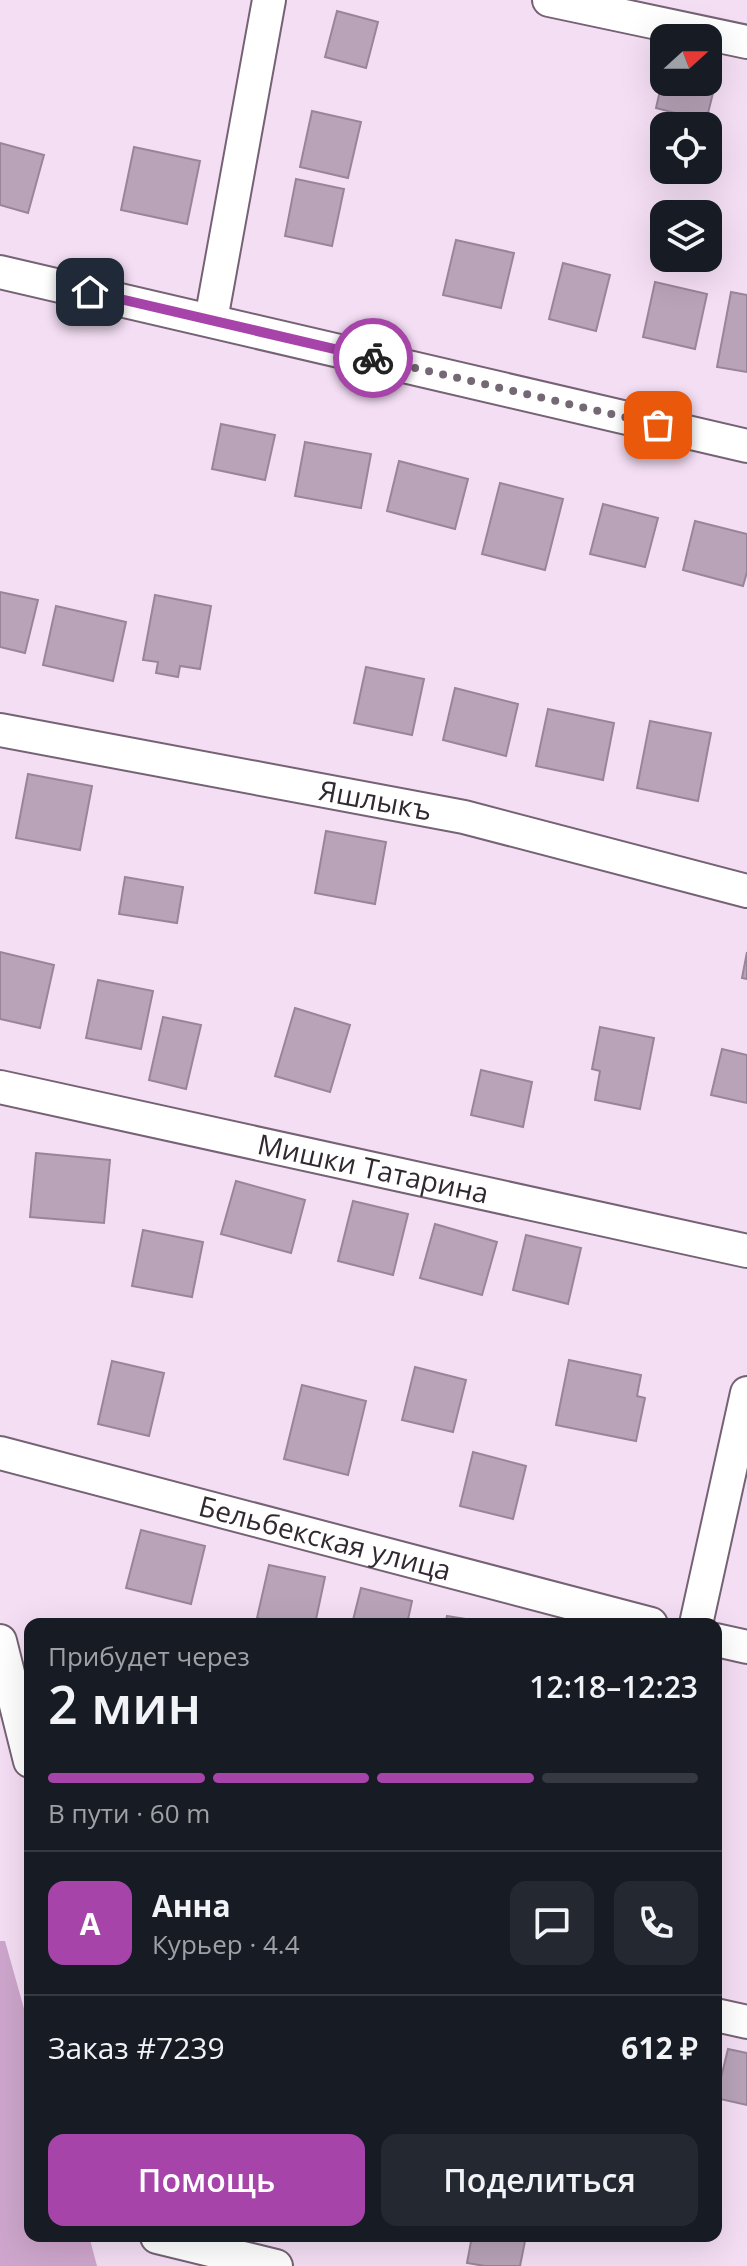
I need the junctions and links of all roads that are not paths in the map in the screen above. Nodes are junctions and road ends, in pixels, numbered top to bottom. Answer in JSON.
{"nodes":[{"id":1,"x":269,"y":0,"type":"edge"},
{"id":2,"x":549,"y":0,"type":"edge"},
{"id":3,"x":747,"y":42,"type":"edge"},
{"id":4,"x":0,"y":272,"type":"edge"},
{"id":5,"x":211,"y":320,"type":"junction"},
{"id":6,"x":747,"y":446,"type":"edge"},
{"id":7,"x":0,"y":730,"type":"edge"},
{"id":8,"x":747,"y":891,"type":"edge"},
{"id":9,"x":0,"y":1087,"type":"edge"},
{"id":10,"x":747,"y":1251,"type":"edge"},
{"id":11,"x":747,"y":1393,"type":"edge"},
{"id":12,"x":0,"y":1453,"type":"edge"},
{"id":13,"x":628,"y":1618,"type":"edge"},
{"id":14,"x":697,"y":1618,"type":"edge"},
{"id":15,"x":0,"y":1641,"type":"edge"},
{"id":16,"x":722,"y":1641,"type":"edge"},
{"id":17,"x":747,"y":1647,"type":"edge"},
{"id":18,"x":24,"y":1737,"type":"edge"},
{"id":19,"x":722,"y":2016,"type":"edge"},
{"id":20,"x":747,"y":2022,"type":"edge"},
{"id":21,"x":159,"y":2242,"type":"edge"},
{"id":22,"x":181,"y":2242,"type":"edge"},
{"id":23,"x":165,"y":2266,"type":"edge"},
{"id":24,"x":276,"y":2266,"type":"edge"}],
"edges":[{"from":1,"to":5,"type":"street"},
{"from":2,"to":3,"type":"street"},
{"from":4,"to":5,"type":"street"},
{"from":5,"to":6,"type":"street"},
{"from":7,"to":8,"type":"street","name":"Яшлыкъ"},
{"from":9,"to":10,"type":"street","name":"Мишки Татарина"},
{"from":11,"to":14,"type":"street"},
{"from":12,"to":13,"type":"street","name":"Бельбекская улица"},
{"from":15,"to":18,"type":"street"},
{"from":16,"to":17,"type":"street"},
{"from":19,"to":20,"type":"street"},
{"from":21,"to":23,"type":"street"},
{"from":22,"to":24,"type":"street"}]}
